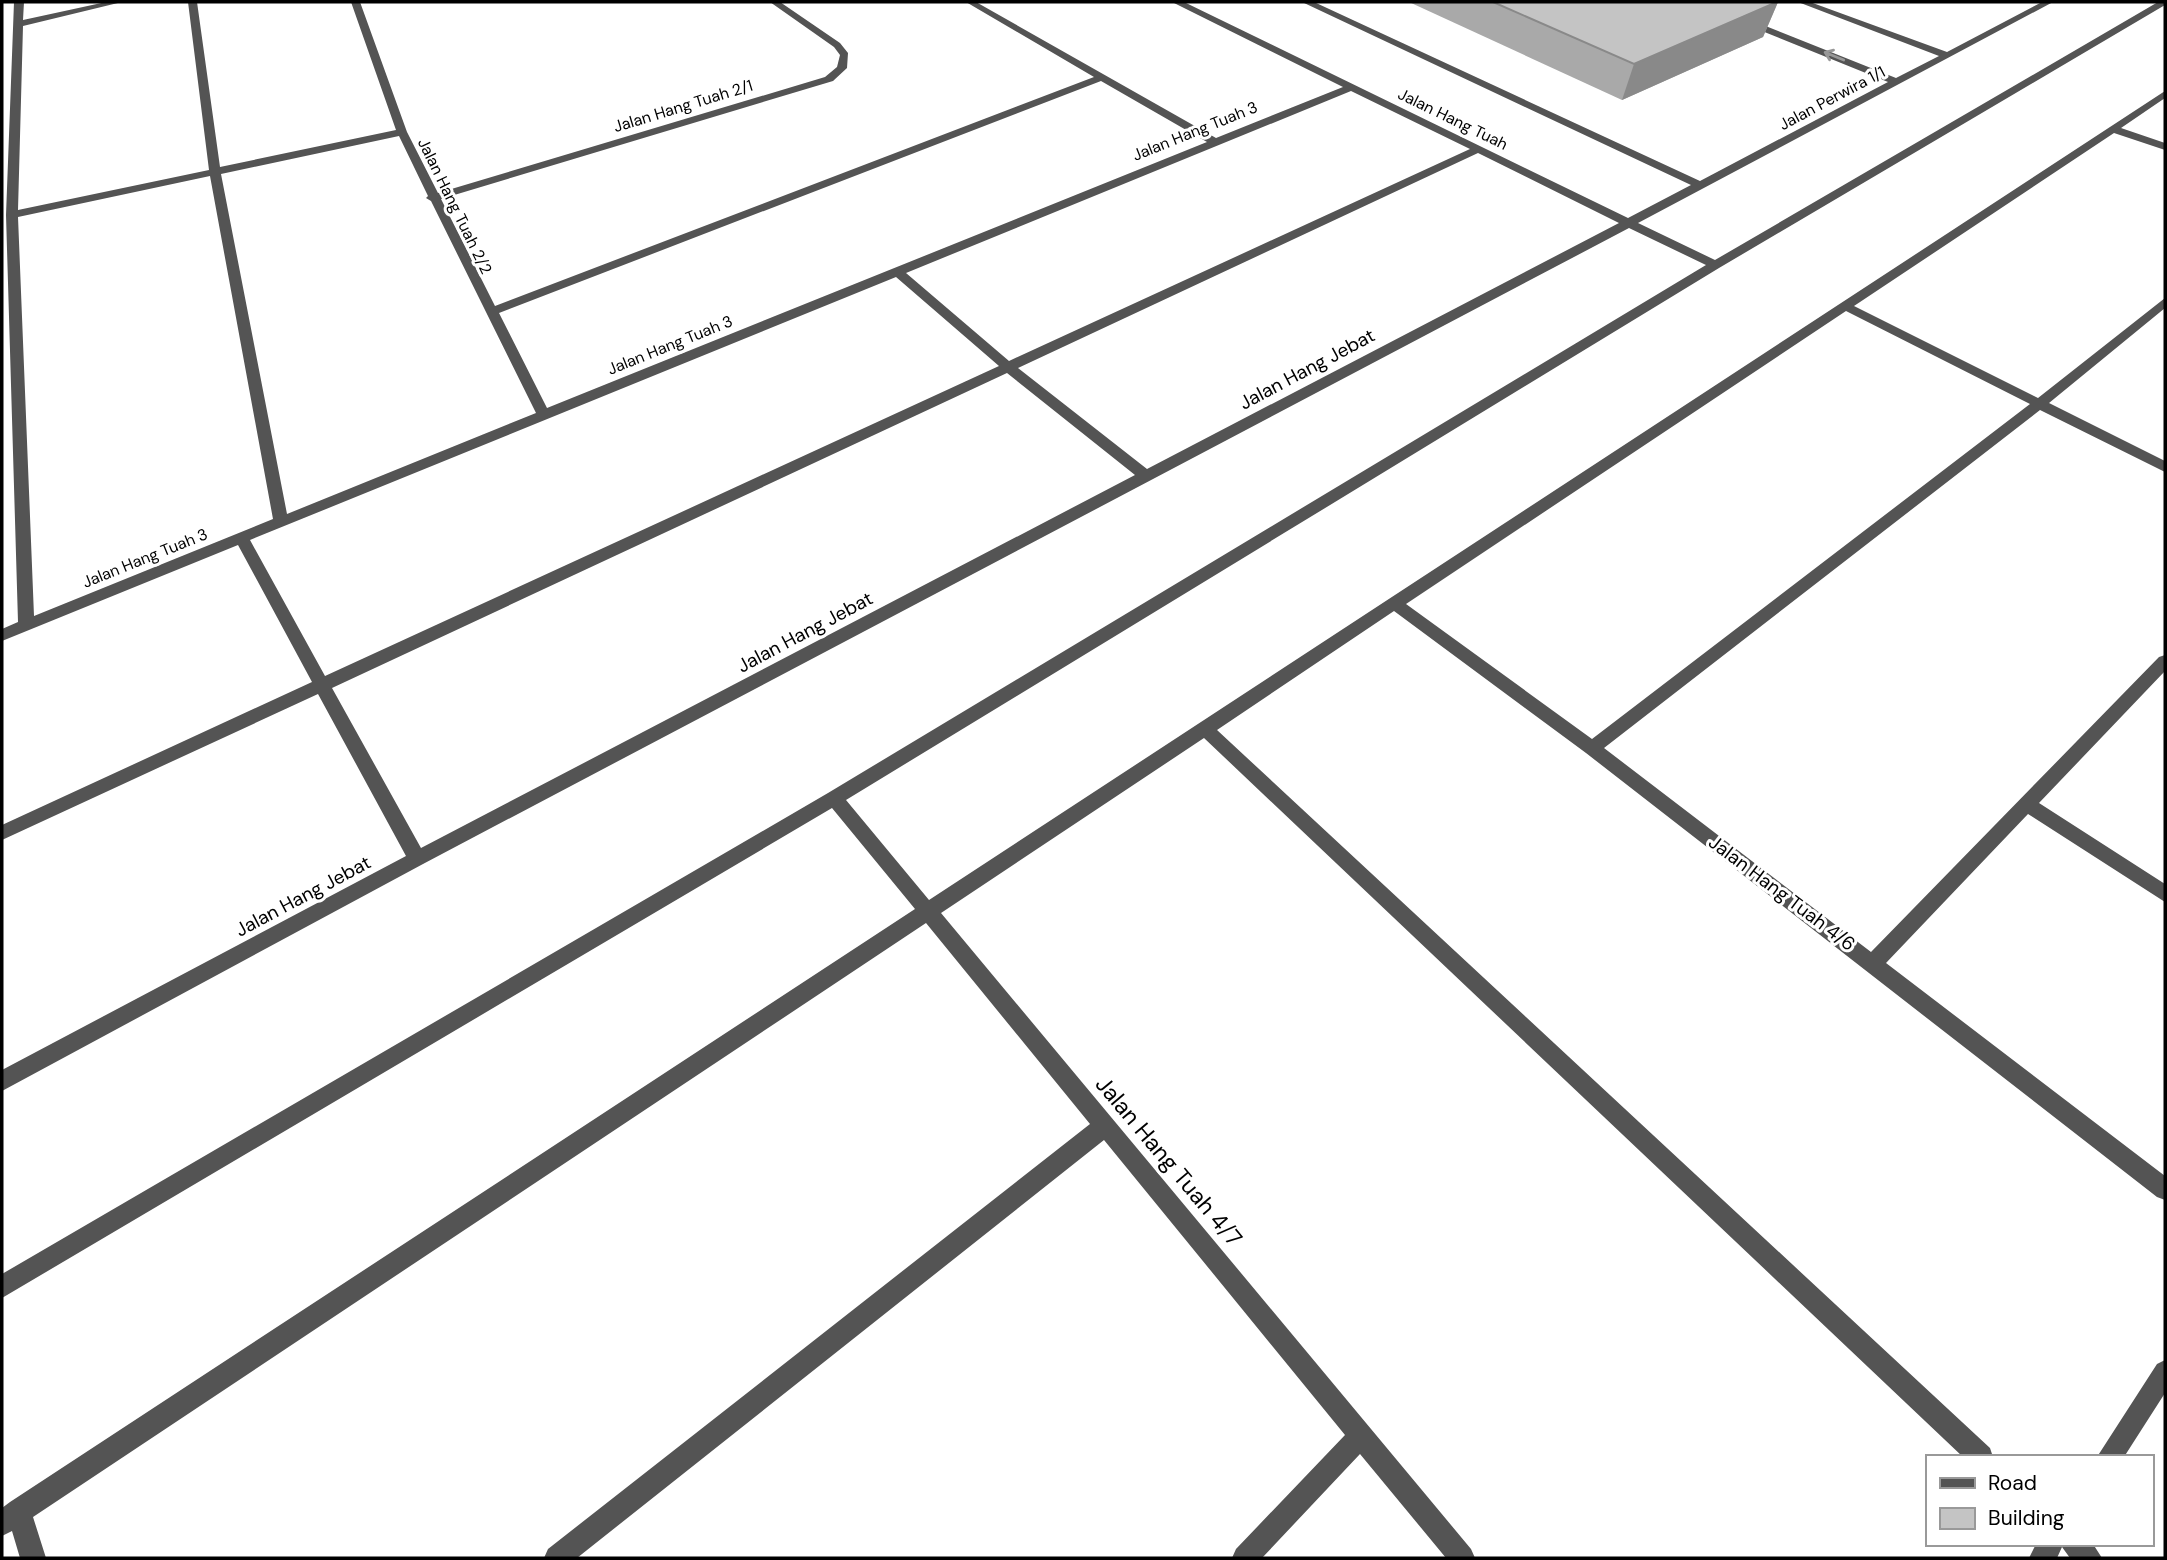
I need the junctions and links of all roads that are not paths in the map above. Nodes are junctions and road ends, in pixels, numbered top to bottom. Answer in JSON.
{"nodes":[{"id":1,"x":19,"y":2,"type":"edge"},
{"id":2,"x":117,"y":2,"type":"edge"},
{"id":3,"x":192,"y":2,"type":"edge"},
{"id":4,"x":356,"y":2,"type":"edge"},
{"id":5,"x":971,"y":2,"type":"edge"},
{"id":6,"x":1177,"y":2,"type":"edge"},
{"id":7,"x":1307,"y":2,"type":"edge"},
{"id":8,"x":1802,"y":2,"type":"edge"},
{"id":9,"x":2045,"y":2,"type":"edge"},
{"id":10,"x":2164,"y":2,"type":"edge"},
{"id":11,"x":780,"y":3,"type":"edge"},
{"id":12,"x":1734,"y":17,"type":"edge"},
{"id":13,"x":19,"y":24,"type":"junction"},
{"id":14,"x":1947,"y":55,"type":"junction"},
{"id":15,"x":1102,"y":77,"type":"junction"},
{"id":16,"x":1897,"y":82,"type":"junction"},
{"id":17,"x":1352,"y":87,"type":"junction"},
{"id":18,"x":2165,"y":94,"type":"edge"},
{"id":19,"x":2114,"y":129,"type":"junction"},
{"id":20,"x":402,"y":132,"type":"junction"},
{"id":21,"x":1215,"y":142,"type":"junction"},
{"id":22,"x":2165,"y":147,"type":"edge"},
{"id":23,"x":1479,"y":149,"type":"junction"},
{"id":24,"x":215,"y":171,"type":"junction"},
{"id":25,"x":7,"y":174,"type":"edge"},
{"id":26,"x":1700,"y":186,"type":"junction"},
{"id":27,"x":432,"y":198,"type":"junction"},
{"id":28,"x":12,"y":215,"type":"junction"},
{"id":29,"x":1629,"y":223,"type":"junction"},
{"id":30,"x":1715,"y":265,"type":"junction"},
{"id":31,"x":898,"y":272,"type":"junction"},
{"id":32,"x":2165,"y":302,"type":"edge"},
{"id":33,"x":1844,"y":306,"type":"junction"},
{"id":34,"x":491,"y":312,"type":"junction"},
{"id":35,"x":1009,"y":367,"type":"junction"},
{"id":36,"x":2038,"y":405,"type":"junction"},
{"id":37,"x":544,"y":416,"type":"junction"},
{"id":38,"x":2165,"y":467,"type":"edge"},
{"id":39,"x":1147,"y":477,"type":"junction"},
{"id":40,"x":281,"y":523,"type":"junction"},
{"id":41,"x":241,"y":537,"type":"junction"},
{"id":42,"x":1395,"y":604,"type":"junction"},
{"id":43,"x":26,"y":625,"type":"junction"},
{"id":44,"x":2,"y":635,"type":"edge"},
{"id":45,"x":2163,"y":666,"type":"edge"},
{"id":46,"x":322,"y":684,"type":"junction"},
{"id":47,"x":1205,"y":729,"type":"junction"},
{"id":48,"x":1592,"y":748,"type":"junction"},
{"id":49,"x":834,"y":798,"type":"junction"},
{"id":50,"x":2027,"y":804,"type":"junction"},
{"id":51,"x":2,"y":833,"type":"edge"},
{"id":52,"x":418,"y":859,"type":"junction"},
{"id":53,"x":2165,"y":894,"type":"edge"},
{"id":54,"x":929,"y":912,"type":"junction"},
{"id":55,"x":1873,"y":963,"type":"junction"},
{"id":56,"x":2,"y":1081,"type":"edge"},
{"id":57,"x":1105,"y":1126,"type":"junction"},
{"id":58,"x":2165,"y":1189,"type":"edge"},
{"id":59,"x":2,"y":1287,"type":"edge"},
{"id":60,"x":2165,"y":1372,"type":"edge"},
{"id":61,"x":1361,"y":1435,"type":"junction"},
{"id":62,"x":1979,"y":1455,"type":"edge"},
{"id":63,"x":2110,"y":1455,"type":"edge"},
{"id":64,"x":11,"y":1517,"type":"edge"},
{"id":65,"x":2076,"y":1546,"type":"edge"},
{"id":66,"x":33,"y":1558,"type":"edge"},
{"id":67,"x":556,"y":1558,"type":"edge"},
{"id":68,"x":1245,"y":1558,"type":"edge"},
{"id":69,"x":1462,"y":1558,"type":"edge"},
{"id":70,"x":2089,"y":1558,"type":"edge"}],
"edges":[{"from":1,"to":13,"type":"street"},
{"from":2,"to":13,"type":"street"},
{"from":3,"to":24,"type":"street"},
{"from":4,"to":20,"type":"street","name":"Jalan Hang Tuah 2/2"},
{"from":5,"to":15,"type":"street"},
{"from":6,"to":17,"type":"street","name":"Jalan Hang Tuah"},
{"from":7,"to":26,"type":"street"},
{"from":8,"to":14,"type":"street"},
{"from":9,"to":14,"type":"street","name":"Jalan Perwira 1/1"},
{"from":10,"to":30,"type":"street"},
{"from":11,"to":27,"type":"street","name":"Jalan Hang Tuah 2/1"},
{"from":16,"to":12,"type":"street","one_way":true},
{"from":13,"to":25,"type":"street"},
{"from":14,"to":16,"type":"street","name":"Jalan Perwira 1/1"},
{"from":15,"to":21,"type":"street"},
{"from":15,"to":34,"type":"street"},
{"from":16,"to":26,"type":"street","name":"Jalan Perwira 1/1"},
{"from":17,"to":21,"type":"street","name":"Jalan Hang Tuah 3"},
{"from":17,"to":23,"type":"street","name":"Jalan Hang Tuah"},
{"from":18,"to":19,"type":"street"},
{"from":19,"to":22,"type":"street"},
{"from":19,"to":33,"type":"street"},
{"from":20,"to":24,"type":"street"},
{"from":20,"to":27,"type":"street","name":"Jalan Hang Tuah 2/2"},
{"from":21,"to":31,"type":"street","name":"Jalan Hang Tuah 3"},
{"from":23,"to":29,"type":"street","name":"Jalan Hang Tuah"},
{"from":23,"to":35,"type":"street"},
{"from":24,"to":28,"type":"street"},
{"from":24,"to":40,"type":"street"},
{"from":25,"to":28,"type":"street"},
{"from":26,"to":29,"type":"street","name":"Jalan Perwira 1/1"},
{"from":27,"to":34,"type":"street","name":"Jalan Hang Tuah 2/2"},
{"from":28,"to":43,"type":"street"},
{"from":29,"to":30,"type":"street","name":"Jalan Hang Tuah"},
{"from":29,"to":39,"type":"street","name":"Jalan Hang Jebat"},
{"from":30,"to":49,"type":"street"},
{"from":31,"to":35,"type":"street"},
{"from":31,"to":37,"type":"street","name":"Jalan Hang Tuah 3"},
{"from":32,"to":36,"type":"street"},
{"from":33,"to":36,"type":"street"},
{"from":33,"to":42,"type":"street"},
{"from":34,"to":37,"type":"street","name":"Jalan Hang Tuah 2/2"},
{"from":35,"to":39,"type":"street"},
{"from":35,"to":46,"type":"street"},
{"from":36,"to":38,"type":"street"},
{"from":36,"to":48,"type":"street"},
{"from":37,"to":40,"type":"street","name":"Jalan Hang Tuah 3"},
{"from":39,"to":52,"type":"street","name":"Jalan Hang Jebat"},
{"from":40,"to":41,"type":"street","name":"Jalan Hang Tuah 3"},
{"from":41,"to":43,"type":"street","name":"Jalan Hang Tuah 3"},
{"from":41,"to":46,"type":"street"},
{"from":42,"to":47,"type":"street"},
{"from":42,"to":48,"type":"street","name":"Jalan Hang Tuah 4/6"},
{"from":43,"to":44,"type":"street","name":"Jalan Hang Tuah 3"},
{"from":45,"to":50,"type":"street"},
{"from":46,"to":51,"type":"street"},
{"from":46,"to":52,"type":"street"},
{"from":47,"to":54,"type":"street"},
{"from":47,"to":62,"type":"street"},
{"from":48,"to":55,"type":"street","name":"Jalan Hang Tuah 4/6"},
{"from":49,"to":54,"type":"street","name":"Jalan Hang Tuah 4/7"},
{"from":49,"to":59,"type":"street"},
{"from":50,"to":53,"type":"street"},
{"from":50,"to":55,"type":"street"},
{"from":52,"to":56,"type":"street","name":"Jalan Hang Jebat"},
{"from":54,"to":57,"type":"street","name":"Jalan Hang Tuah 4/7"},
{"from":54,"to":64,"type":"street"},
{"from":55,"to":58,"type":"street","name":"Jalan Hang Tuah 4/6"},
{"from":57,"to":61,"type":"street","name":"Jalan Hang Tuah 4/7"},
{"from":57,"to":67,"type":"street"},
{"from":60,"to":63,"type":"street"},
{"from":61,"to":68,"type":"street"},
{"from":61,"to":69,"type":"street","name":"Jalan Hang Tuah 4/7"},
{"from":64,"to":66,"type":"street"},
{"from":65,"to":70,"type":"street"}]}
